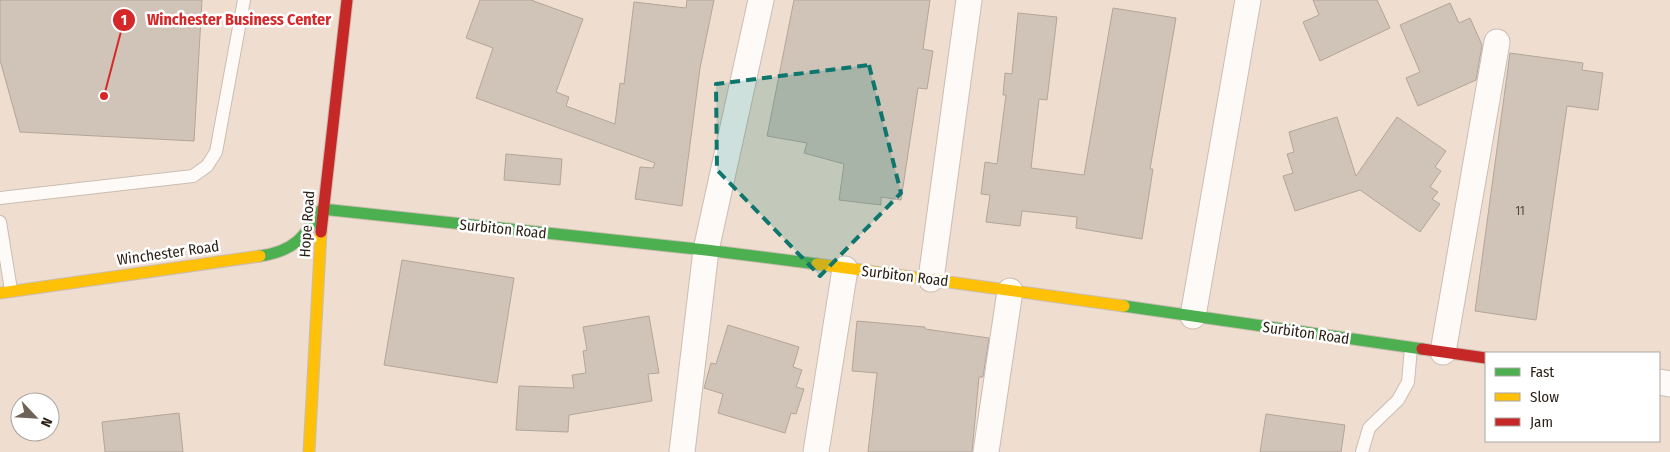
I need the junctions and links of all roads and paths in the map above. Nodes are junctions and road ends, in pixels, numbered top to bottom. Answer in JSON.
{"nodes":[{"id":1,"x":244,"y":0,"type":"edge"},
{"id":2,"x":347,"y":0,"type":"edge"},
{"id":3,"x":761,"y":0,"type":"edge"},
{"id":4,"x":969,"y":0,"type":"edge"},
{"id":5,"x":1248,"y":0,"type":"edge"},
{"id":6,"x":1497,"y":42,"type":"dead end"},
{"id":7,"x":0,"y":198,"type":"edge"},
{"id":8,"x":322,"y":210,"type":"junction"},
{"id":9,"x":0,"y":222,"type":"edge"},
{"id":10,"x":706,"y":250,"type":"junction"},
{"id":11,"x":845,"y":269,"type":"junction"},
{"id":12,"x":930,"y":279,"type":"junction"},
{"id":13,"x":6,"y":291,"type":"edge"},
{"id":14,"x":1010,"y":291,"type":"junction"},
{"id":15,"x":1192,"y":316,"type":"junction"},
{"id":16,"x":1411,"y":348,"type":"junction"},
{"id":17,"x":1443,"y":352,"type":"junction"},
{"id":18,"x":1485,"y":358,"type":"edge"},
{"id":19,"x":310,"y":452,"type":"edge"},
{"id":20,"x":682,"y":452,"type":"edge"},
{"id":21,"x":816,"y":452,"type":"edge"},
{"id":22,"x":986,"y":452,"type":"edge"},
{"id":23,"x":1362,"y":452,"type":"edge"}],
"edges":[{"from":1,"to":7,"type":"lane"},
{"from":2,"to":8,"type":"street","name":"Hope Road"},
{"from":3,"to":10,"type":"street"},
{"from":4,"to":12,"type":"street"},
{"from":5,"to":15,"type":"street"},
{"from":6,"to":17,"type":"street"},
{"from":8,"to":10,"type":"street","name":"Surbiton Road"},
{"from":8,"to":13,"type":"street","name":"Winchester Road"},
{"from":8,"to":19,"type":"street","name":"Hope Road"},
{"from":9,"to":13,"type":"lane"},
{"from":10,"to":11,"type":"street","name":"Surbiton Road"},
{"from":10,"to":20,"type":"street"},
{"from":11,"to":12,"type":"street","name":"Surbiton Road"},
{"from":11,"to":21,"type":"street"},
{"from":12,"to":14,"type":"street","name":"Surbiton Road"},
{"from":14,"to":15,"type":"street","name":"Surbiton Road"},
{"from":14,"to":22,"type":"street"},
{"from":15,"to":16,"type":"street","name":"Surbiton Road"},
{"from":16,"to":17,"type":"street","name":"Surbiton Road"},
{"from":16,"to":23,"type":"lane"},
{"from":17,"to":18,"type":"street","name":"Surbiton Road"}]}
